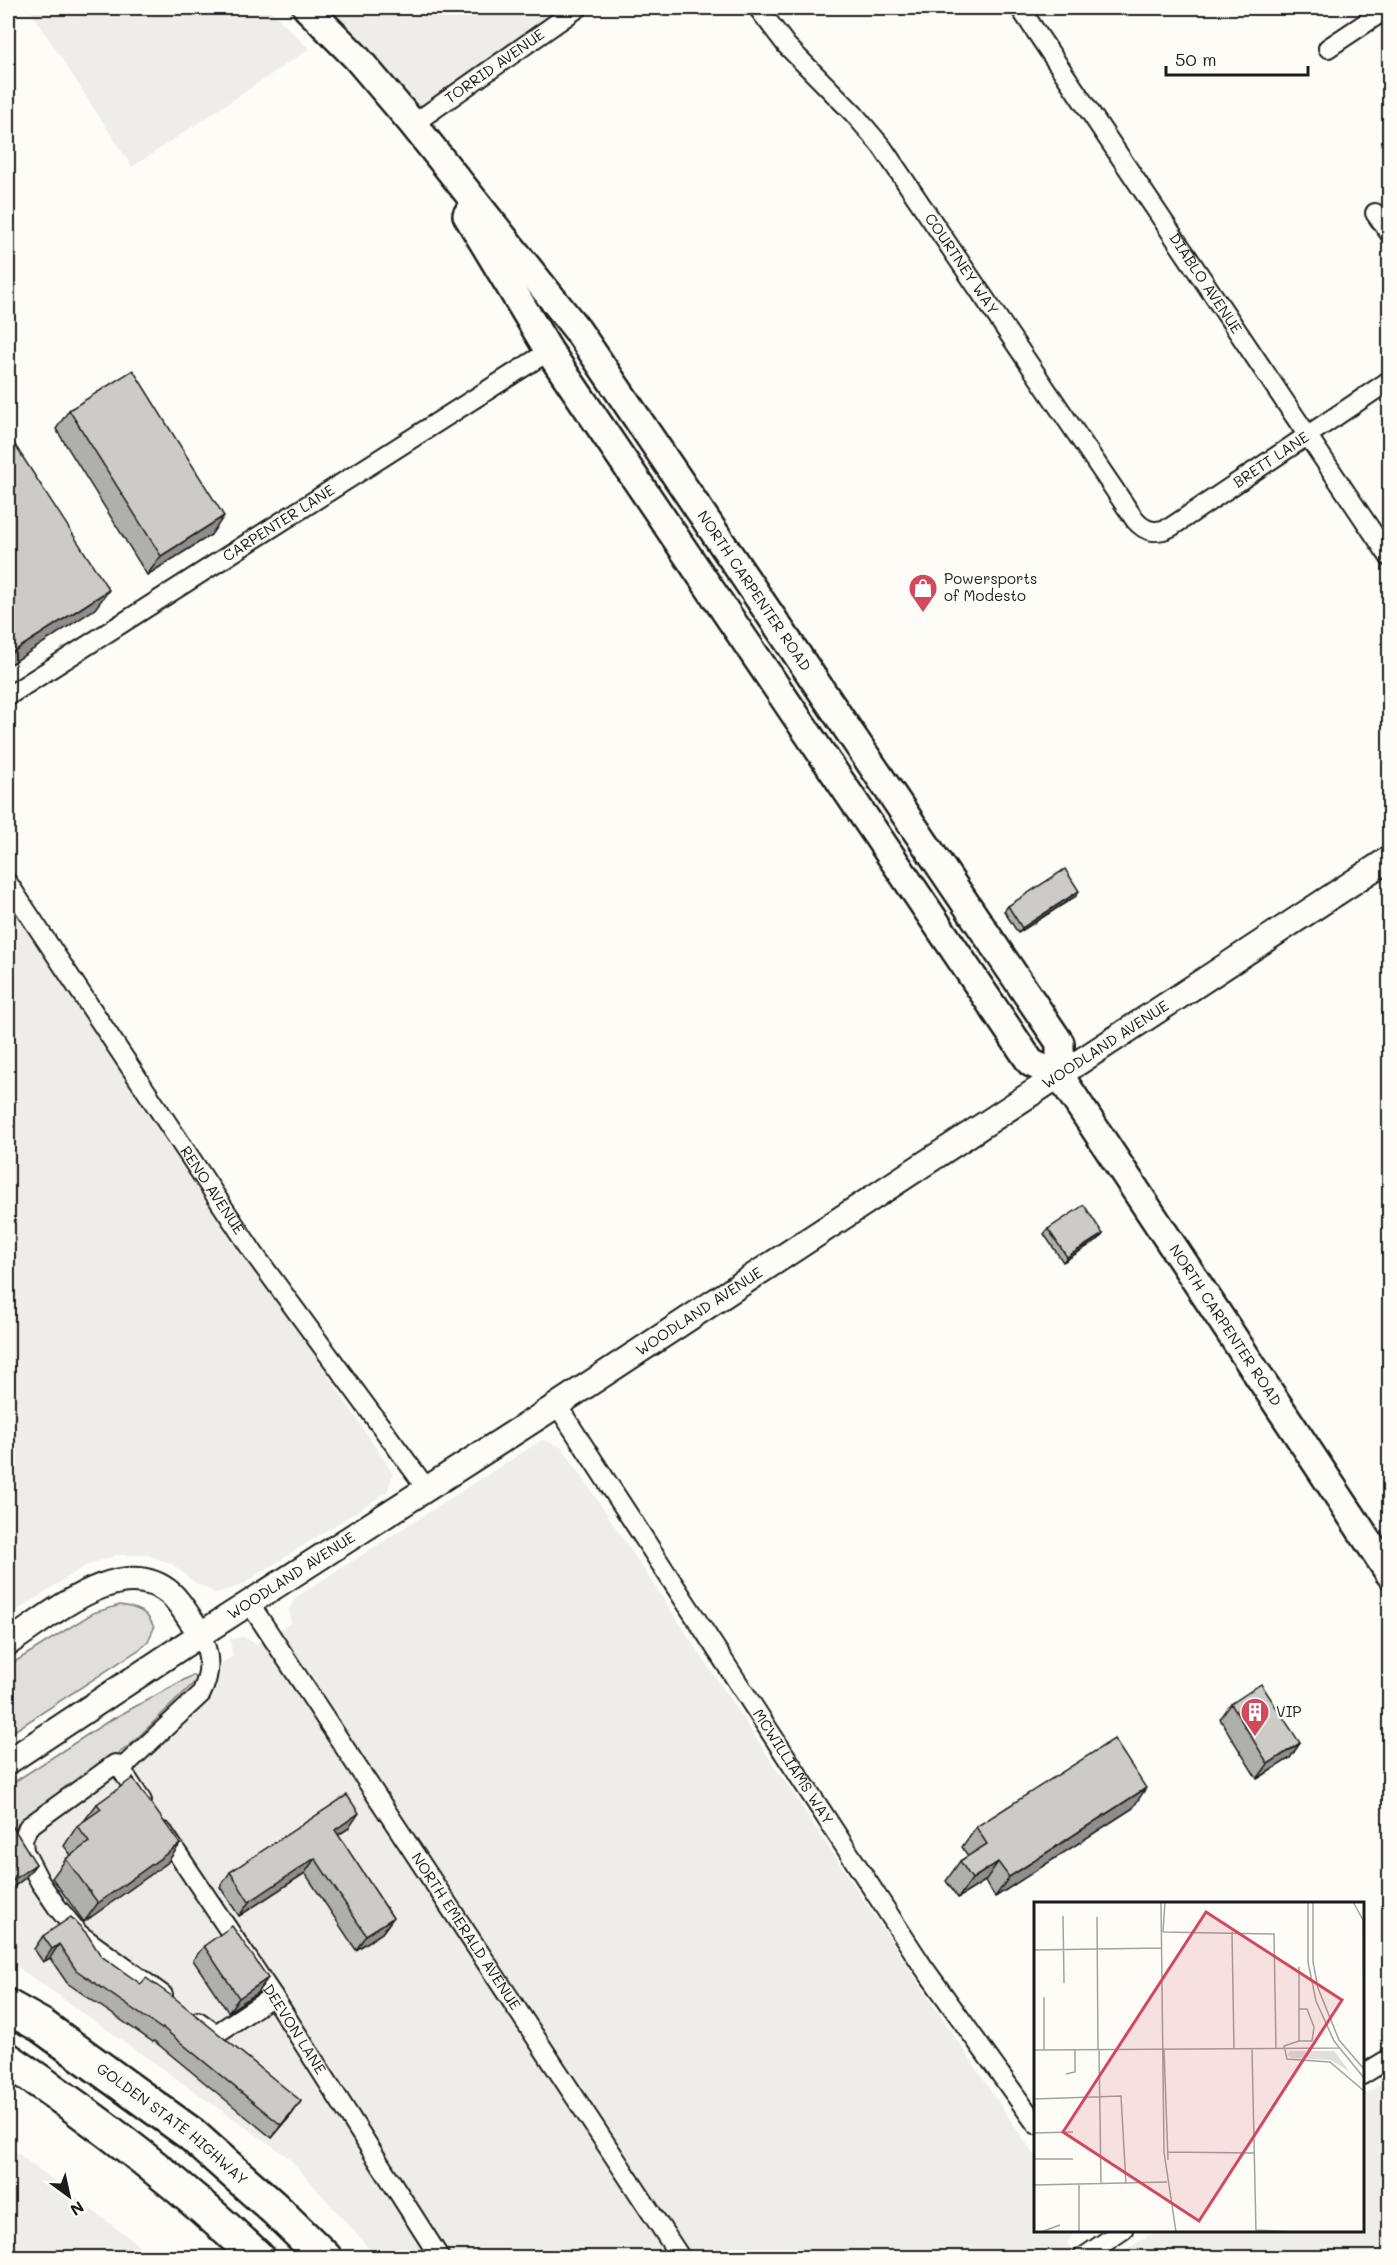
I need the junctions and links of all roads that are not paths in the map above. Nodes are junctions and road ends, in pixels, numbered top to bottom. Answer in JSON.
{"nodes":[{"id":1,"x":307,"y":8,"type":"edge"},
{"id":2,"x":578,"y":8,"type":"edge"},
{"id":3,"x":758,"y":8,"type":"edge"},
{"id":4,"x":1020,"y":8,"type":"edge"},
{"id":5,"x":1388,"y":8,"type":"edge"},
{"id":6,"x":1328,"y":48,"type":"dead end"},
{"id":7,"x":413,"y":124,"type":"junction"},
{"id":8,"x":1375,"y":213,"type":"dead end"},
{"id":9,"x":1389,"y":234,"type":"edge"},
{"id":10,"x":549,"y":351,"type":"junction"},
{"id":11,"x":1389,"y":380,"type":"edge"},
{"id":12,"x":1307,"y":436,"type":"junction"},
{"id":13,"x":699,"y":510,"type":"junction"},
{"id":14,"x":1151,"y":531,"type":"joint"},
{"id":15,"x":1389,"y":558,"type":"edge"},
{"id":16,"x":737,"y":629,"type":"junction"},
{"id":17,"x":8,"y":696,"type":"edge"},
{"id":18,"x":863,"y":752,"type":"junction"},
{"id":19,"x":1389,"y":858,"type":"edge"},
{"id":20,"x":8,"y":883,"type":"edge"},
{"id":21,"x":1060,"y":1076,"type":"junction"},
{"id":22,"x":557,"y":1405,"type":"junction"},
{"id":23,"x":427,"y":1489,"type":"junction"},
{"id":24,"x":1389,"y":1574,"type":"edge"},
{"id":25,"x":250,"y":1604,"type":"junction"},
{"id":26,"x":201,"y":1634,"type":"junction"},
{"id":27,"x":8,"y":1643,"type":"edge"},
{"id":28,"x":8,"y":1762,"type":"edge"},
{"id":29,"x":121,"y":1769,"type":"junction"},
{"id":30,"x":273,"y":1996,"type":"junction"},
{"id":31,"x":8,"y":2007,"type":"edge"},
{"id":32,"x":1389,"y":2058,"type":"edge"},
{"id":33,"x":8,"y":2060,"type":"edge"},
{"id":34,"x":1364,"y":2074,"type":"edge"},
{"id":35,"x":1034,"y":2123,"type":"edge"},
{"id":36,"x":1114,"y":2233,"type":"edge"},
{"id":37,"x":258,"y":2258,"type":"edge"},
{"id":38,"x":325,"y":2258,"type":"edge"},
{"id":39,"x":440,"y":2258,"type":"edge"},
{"id":40,"x":681,"y":2258,"type":"edge"},
{"id":41,"x":1082,"y":2258,"type":"edge"}],
"edges":[{"from":1,"to":7,"type":"main road","name":"NORTH CARPENTER ROAD"},
{"from":2,"to":7,"type":"street","name":"TORRID AVENUE"},
{"from":3,"to":14,"type":"street","name":"COURTNEY WAY"},
{"from":4,"to":12,"type":"street","name":"DIABLO AVENUE"},
{"from":5,"to":6,"type":"street"},
{"from":7,"to":10,"type":"main road","name":"NORTH CARPENTER ROAD"},
{"from":7,"to":13,"type":"main road","name":"NORTH CARPENTER ROAD"},
{"from":8,"to":9,"type":"street"},
{"from":10,"to":13,"type":"main road"},
{"from":10,"to":16,"type":"main road","name":"NORTH CARPENTER ROAD"},
{"from":10,"to":17,"type":"street","name":"CARPENTER LANE"},
{"from":11,"to":12,"type":"street","name":"BRETT LANE"},
{"from":12,"to":14,"type":"street","name":"BRETT LANE"},
{"from":12,"to":15,"type":"street","name":"DIABLO AVENUE"},
{"from":13,"to":18,"type":"main road","name":"NORTH CARPENTER ROAD"},
{"from":16,"to":18,"type":"main road"},
{"from":16,"to":21,"type":"main road","name":"NORTH CARPENTER ROAD"},
{"from":18,"to":21,"type":"main road","name":"NORTH CARPENTER ROAD"},
{"from":19,"to":21,"type":"street","name":"WOODLAND AVENUE"},
{"from":20,"to":23,"type":"street","name":"RENO AVENUE"},
{"from":21,"to":22,"type":"street","name":"WOODLAND AVENUE"},
{"from":21,"to":24,"type":"main road","name":"NORTH CARPENTER ROAD"},
{"from":22,"to":23,"type":"street","name":"WOODLAND AVENUE"},
{"from":22,"to":35,"type":"street","name":"MCWILLIAMS WAY"},
{"from":23,"to":25,"type":"street","name":"WOODLAND AVENUE"},
{"from":25,"to":26,"type":"street","name":"WOODLAND AVENUE"},
{"from":25,"to":40,"type":"street","name":"NORTH EMERALD AVENUE"},
{"from":26,"to":27,"type":"street"},
{"from":26,"to":28,"type":"street","name":"WOODLAND AVENUE"},
{"from":26,"to":29,"type":"street"},
{"from":29,"to":30,"type":"street","name":"DEEVON LANE"},
{"from":29,"to":30,"type":"street"},
{"from":30,"to":39,"type":"street","name":"DEEVON LANE"},
{"from":31,"to":38,"type":"highway","name":"GOLDEN STATE HIGHWAY"},
{"from":32,"to":34,"type":"street"},
{"from":33,"to":37,"type":"highway"},
{"from":36,"to":41,"type":"street"}]}
